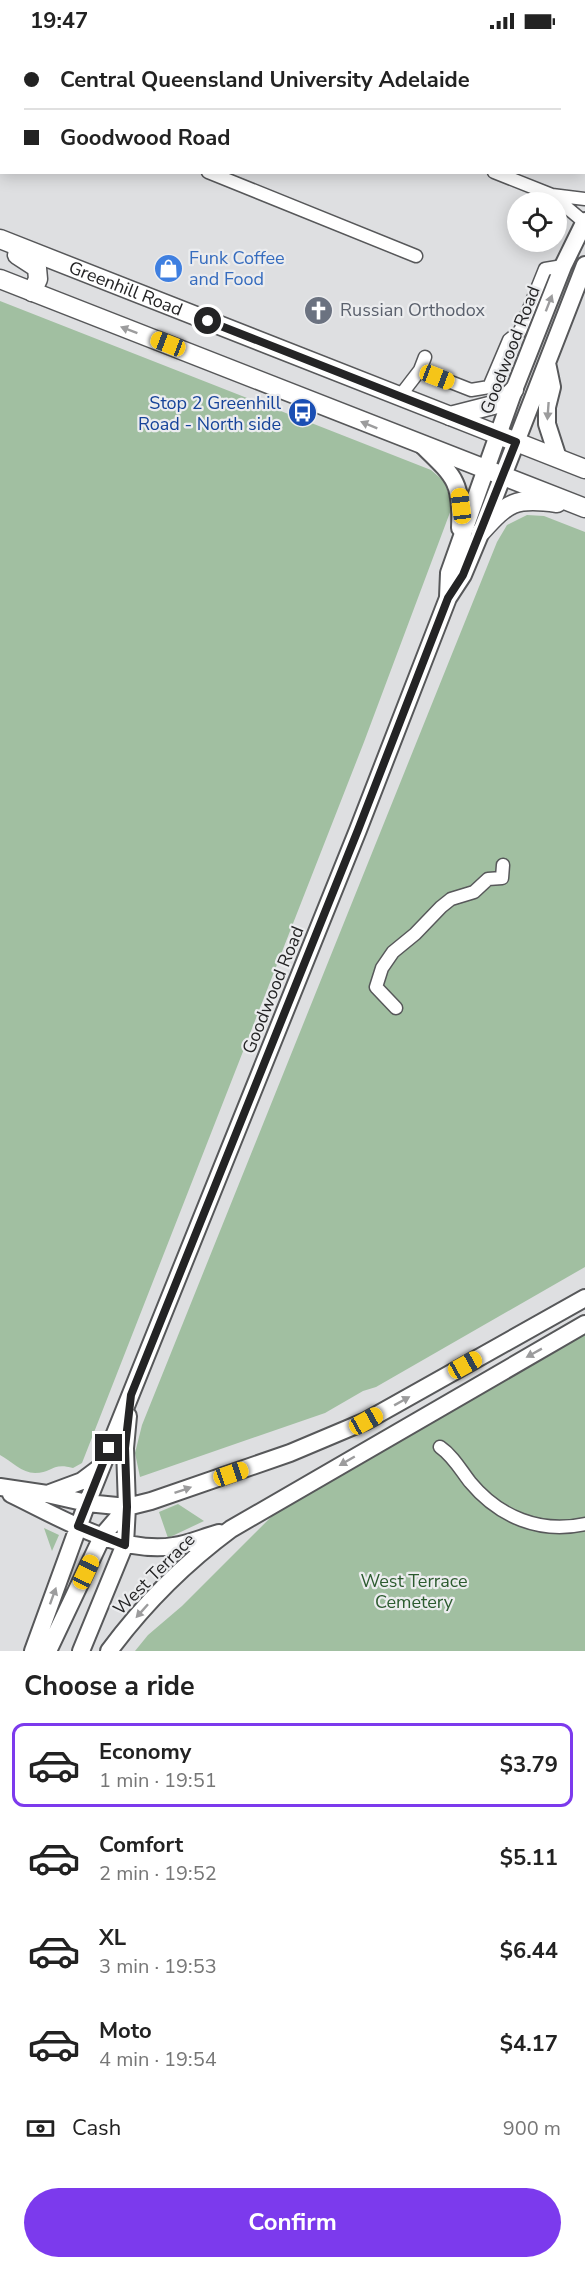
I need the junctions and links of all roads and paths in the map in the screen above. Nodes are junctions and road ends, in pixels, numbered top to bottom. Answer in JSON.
{"nodes":[{"id":1,"x":213,"y":174,"type":"edge"},
{"id":2,"x":499,"y":174,"type":"edge"},
{"id":3,"x":544,"y":192,"type":"edge"},
{"id":4,"x":567,"y":197,"type":"edge"},
{"id":5,"x":585,"y":199,"type":"edge"},
{"id":6,"x":567,"y":207,"type":"edge"},
{"id":7,"x":585,"y":221,"type":"edge"},
{"id":8,"x":2,"y":240,"type":"edge"},
{"id":9,"x":416,"y":256,"type":"dead end"},
{"id":10,"x":585,"y":265,"type":"edge"},
{"id":11,"x":563,"y":266,"type":"junction"},
{"id":12,"x":0,"y":279,"type":"edge"},
{"id":13,"x":32,"y":292,"type":"junction"},
{"id":14,"x":425,"y":357,"type":"dead end"},
{"id":15,"x":547,"y":363,"type":"junction"},
{"id":16,"x":420,"y":370,"type":"junction"},
{"id":17,"x":514,"y":390,"type":"junction"},
{"id":18,"x":400,"y":396,"type":"junction"},
{"id":19,"x":450,"y":416,"type":"junction"},
{"id":20,"x":498,"y":435,"type":"junction"},
{"id":21,"x":516,"y":442,"type":"junction"},
{"id":22,"x":423,"y":446,"type":"junction"},
{"id":23,"x":558,"y":458,"type":"junction"},
{"id":24,"x":585,"y":469,"type":"edge"},
{"id":25,"x":485,"y":470,"type":"junction"},
{"id":26,"x":503,"y":477,"type":"junction"},
{"id":27,"x":585,"y":508,"type":"edge"},
{"id":28,"x":481,"y":532,"type":"junction"},
{"id":29,"x":459,"y":543,"type":"junction"},
{"id":30,"x":448,"y":598,"type":"junction"},
{"id":31,"x":503,"y":865,"type":"dead end"},
{"id":32,"x":396,"y":1008,"type":"dead end"},
{"id":33,"x":585,"y":1298,"type":"edge"},
{"id":34,"x":585,"y":1324,"type":"edge"},
{"id":35,"x":131,"y":1395,"type":"junction"},
{"id":36,"x":440,"y":1447,"type":"dead end"},
{"id":37,"x":102,"y":1466,"type":"junction"},
{"id":38,"x":0,"y":1488,"type":"edge"},
{"id":39,"x":47,"y":1494,"type":"junction"},
{"id":40,"x":87,"y":1503,"type":"junction"},
{"id":41,"x":127,"y":1507,"type":"junction"},
{"id":42,"x":585,"y":1524,"type":"edge"},
{"id":43,"x":78,"y":1526,"type":"junction"},
{"id":44,"x":231,"y":1529,"type":"junction"},
{"id":45,"x":103,"y":1536,"type":"junction"},
{"id":46,"x":125,"y":1545,"type":"junction"},
{"id":47,"x":33,"y":1651,"type":"edge"},
{"id":48,"x":48,"y":1651,"type":"edge"},
{"id":49,"x":81,"y":1651,"type":"edge"},
{"id":50,"x":109,"y":1651,"type":"edge"}],
"edges":[{"from":1,"to":9,"type":"street"},
{"from":2,"to":3,"type":"street"},
{"from":4,"to":5,"type":"street"},
{"from":6,"to":7,"type":"street"},
{"from":7,"to":11,"type":"main road","name":"Goodwood Road"},
{"from":8,"to":13,"type":"highway"},
{"from":8,"to":18,"type":"highway","name":"Greenhill Road"},
{"from":10,"to":15,"type":"main road","name":"Goodwood Road"},
{"from":11,"to":16,"type":"street"},
{"from":17,"to":11,"type":"main road","name":"Goodwood Road","one_way":true},
{"from":12,"to":13,"type":"highway","name":"Greenhill Road"},
{"from":22,"to":13,"type":"highway","name":"Greenhill Road","one_way":true},
{"from":14,"to":16,"type":"street"},
{"from":15,"to":21,"type":"main road","name":"Goodwood Road"},
{"from":15,"to":23,"type":"main road","one_way":true},
{"from":16,"to":18,"type":"street"},
{"from":17,"to":19,"type":"highway"},
{"from":17,"to":20,"type":"main road","name":"Goodwood Road"},
{"from":18,"to":19,"type":"highway","name":"Greenhill Road"},
{"from":19,"to":20,"type":"highway","name":"Greenhill Road"},
{"from":20,"to":21,"type":"highway","name":"Greenhill Road"},
{"from":20,"to":25,"type":"main road","name":"Goodwood Road"},
{"from":21,"to":23,"type":"highway","name":"Greenhill Road"},
{"from":21,"to":26,"type":"main road","name":"Goodwood Road"},
{"from":22,"to":25,"type":"highway","name":"Greenhill Road"},
{"from":22,"to":29,"type":"main road"},
{"from":23,"to":24,"type":"highway","name":"Greenhill Road"},
{"from":25,"to":26,"type":"highway","name":"Greenhill Road"},
{"from":25,"to":29,"type":"main road","name":"Goodwood Road"},
{"from":26,"to":27,"type":"highway","name":"Greenhill Road"},
{"from":26,"to":28,"type":"main road","name":"Goodwood Road"},
{"from":27,"to":28,"type":"highway"},
{"from":28,"to":30,"type":"main road","name":"Goodwood Road"},
{"from":29,"to":30,"type":"main road","name":"Goodwood Road"},
{"from":30,"to":35,"type":"main road","name":"Goodwood Road"},
{"from":31,"to":32,"type":"street"},
{"from":41,"to":33,"type":"main road","one_way":true},
{"from":34,"to":44,"type":"main road","one_way":true},
{"from":35,"to":37,"type":"main road","name":"Goodwood Road"},
{"from":35,"to":41,"type":"main road","name":"Goodwood Road"},
{"from":36,"to":42,"type":"street"},
{"from":37,"to":39,"type":"main road"},
{"from":37,"to":40,"type":"main road","name":"Goodwood Road"},
{"from":38,"to":39,"type":"main road"},
{"from":38,"to":43,"type":"main road"},
{"from":39,"to":40,"type":"main road"},
{"from":40,"to":41,"type":"main road"},
{"from":40,"to":43,"type":"main road","name":"Goodwood Road"},
{"from":41,"to":45,"type":"main road"},
{"from":41,"to":46,"type":"main road","name":"West Terrace"},
{"from":43,"to":45,"type":"main road"},
{"from":47,"to":43,"type":"main road","one_way":true},
{"from":44,"to":46,"type":"main road"},
{"from":44,"to":50,"type":"main road","name":"West Terrace","one_way":true},
{"from":45,"to":46,"type":"main road"},
{"from":45,"to":48,"type":"main road"},
{"from":46,"to":49,"type":"main road","name":"West Terrace"}]}
